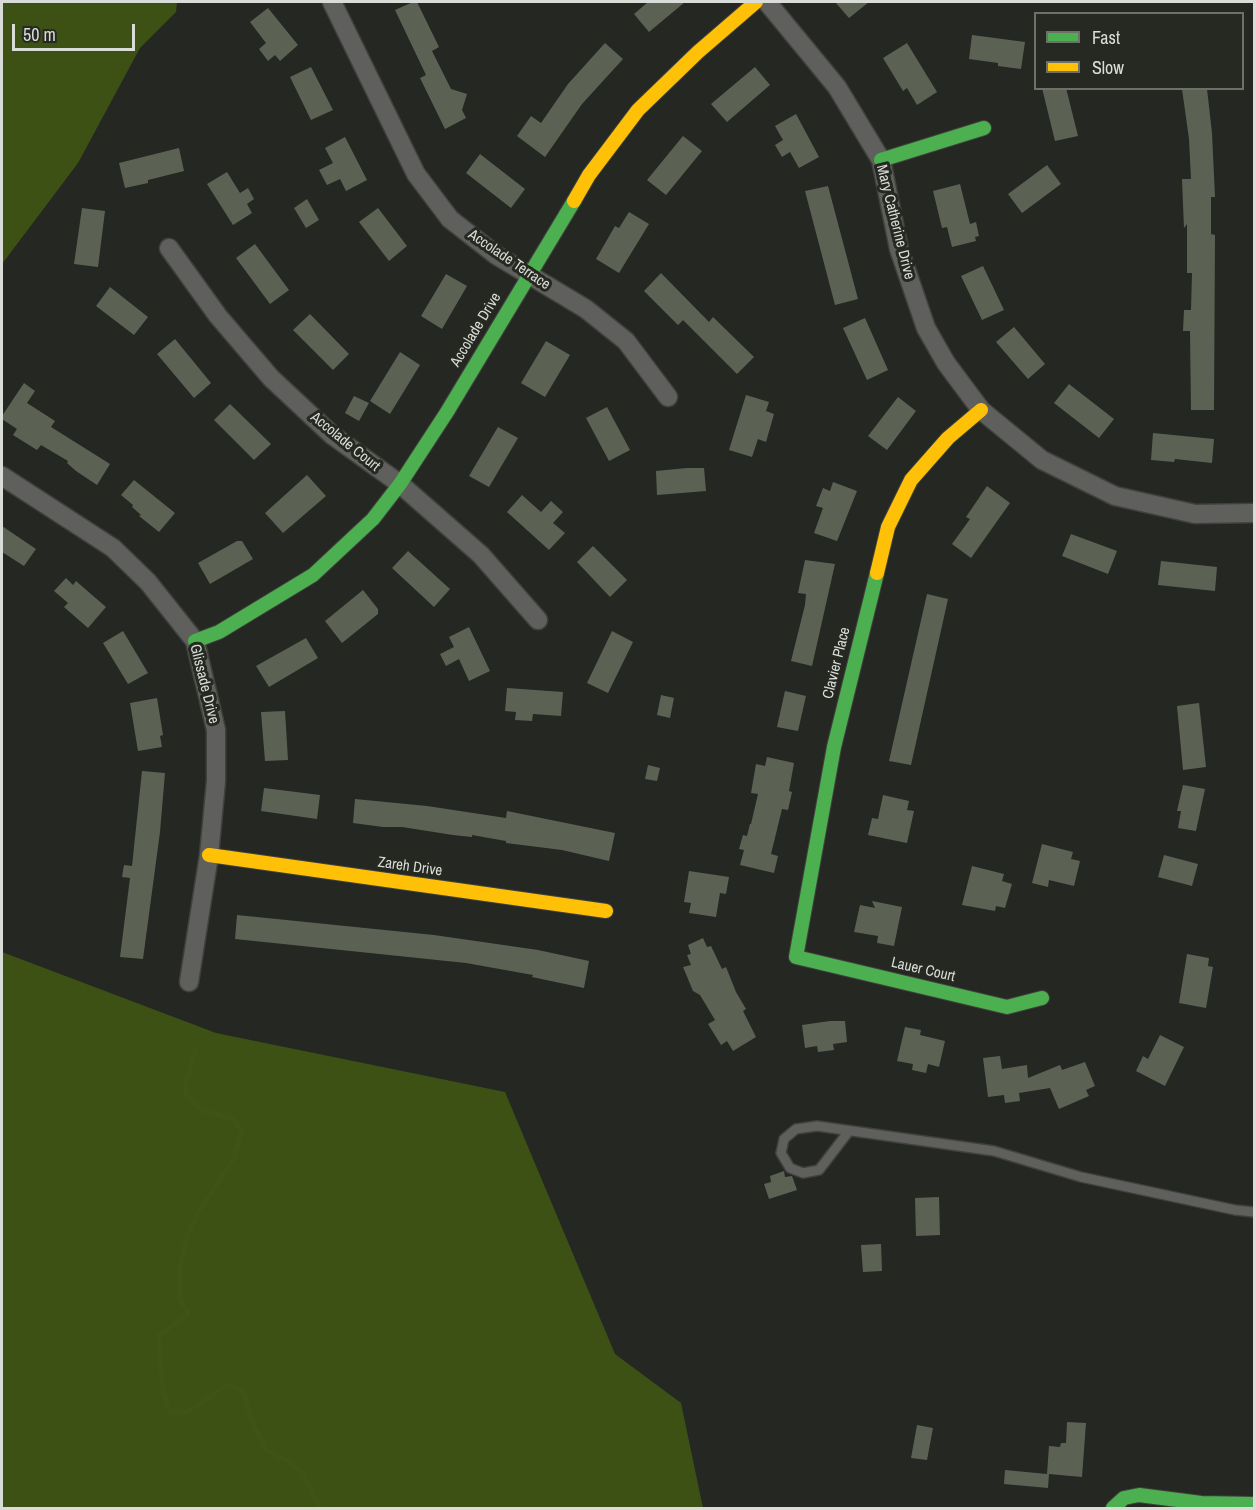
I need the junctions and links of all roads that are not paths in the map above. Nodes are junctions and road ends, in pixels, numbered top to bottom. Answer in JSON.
{"nodes":[{"id":1,"x":332,"y":2,"type":"edge"},
{"id":2,"x":756,"y":2,"type":"edge"},
{"id":3,"x":767,"y":2,"type":"edge"},
{"id":4,"x":984,"y":128,"type":"dead end"},
{"id":5,"x":881,"y":160,"type":"junction"},
{"id":6,"x":169,"y":248,"type":"dead end"},
{"id":7,"x":529,"y":275,"type":"junction"},
{"id":8,"x":668,"y":397,"type":"dead end"},
{"id":9,"x":981,"y":410,"type":"junction"},
{"id":10,"x":2,"y":476,"type":"edge"},
{"id":11,"x":400,"y":484,"type":"junction"},
{"id":12,"x":1254,"y":513,"type":"edge"},
{"id":13,"x":538,"y":620,"type":"dead end"},
{"id":14,"x":195,"y":641,"type":"junction"},
{"id":15,"x":208,"y":855,"type":"junction"},
{"id":16,"x":606,"y":911,"type":"dead end"},
{"id":17,"x":796,"y":957,"type":"joint"},
{"id":18,"x":189,"y":982,"type":"dead end"},
{"id":19,"x":1042,"y":998,"type":"dead end"},
{"id":20,"x":849,"y":1131,"type":"junction"},
{"id":21,"x":1254,"y":1212,"type":"edge"},
{"id":22,"x":1254,"y":1504,"type":"edge"},
{"id":23,"x":1113,"y":1509,"type":"edge"}],
"edges":[{"from":1,"to":7,"type":"street","name":"Accolade Terrace"},
{"from":2,"to":7,"type":"street","name":"Accolade Drive"},
{"from":3,"to":5,"type":"street","name":"Mary Catherine Drive"},
{"from":4,"to":5,"type":"street"},
{"from":5,"to":9,"type":"street","name":"Mary Catherine Drive"},
{"from":6,"to":11,"type":"street","name":"Accolade Court"},
{"from":7,"to":8,"type":"street","name":"Accolade Terrace"},
{"from":7,"to":11,"type":"street","name":"Accolade Drive"},
{"from":9,"to":12,"type":"street","name":"Mary Catherine Drive"},
{"from":9,"to":17,"type":"street","name":"Clavier Place"},
{"from":10,"to":14,"type":"street","name":"Glissade Drive"},
{"from":11,"to":13,"type":"street","name":"Accolade Court"},
{"from":11,"to":14,"type":"street","name":"Accolade Drive"},
{"from":14,"to":15,"type":"street","name":"Glissade Drive"},
{"from":15,"to":16,"type":"street","name":"Zareh Drive"},
{"from":15,"to":18,"type":"street","name":"Glissade Drive"},
{"from":17,"to":19,"type":"street","name":"Lauer Court"},
{"from":20,"to":20,"type":"lane"},
{"from":20,"to":21,"type":"lane"},
{"from":22,"to":23,"type":"street"}]}
